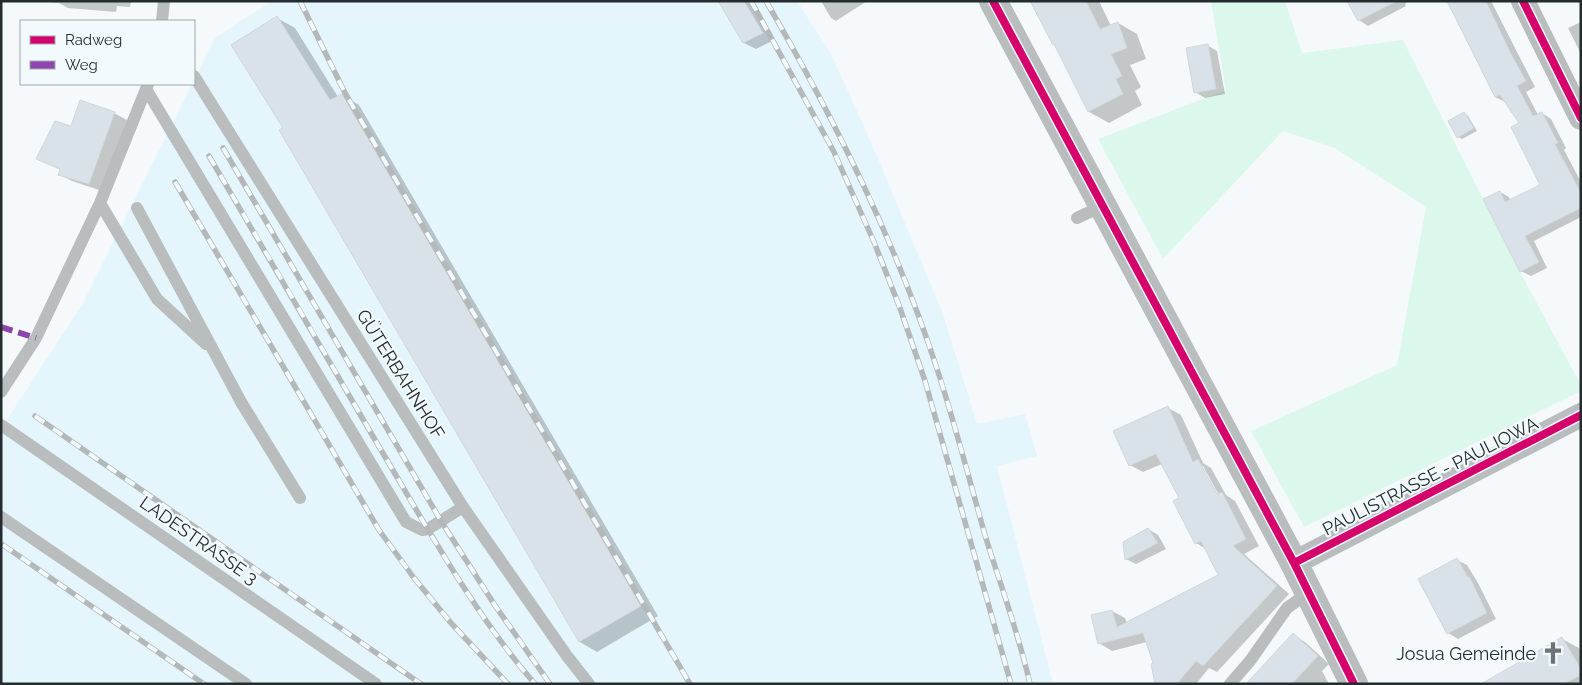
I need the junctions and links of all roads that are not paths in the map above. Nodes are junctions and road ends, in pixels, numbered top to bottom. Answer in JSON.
{"nodes":[{"id":1,"x":164,"y":1,"type":"edge"},
{"id":2,"x":994,"y":1,"type":"edge"},
{"id":3,"x":1523,"y":1,"type":"edge"},
{"id":4,"x":162,"y":20,"type":"edge"},
{"id":5,"x":195,"y":78,"type":"edge"},
{"id":6,"x":147,"y":86,"type":"edge"},
{"id":7,"x":1581,"y":118,"type":"edge"},
{"id":8,"x":100,"y":203,"type":"junction"},
{"id":9,"x":1102,"y":206,"type":"junction"},
{"id":10,"x":137,"y":208,"type":"dead end"},
{"id":11,"x":1077,"y":218,"type":"dead end"},
{"id":12,"x":213,"y":350,"type":"junction"},
{"id":13,"x":1,"y":392,"type":"edge"},
{"id":14,"x":1581,"y":415,"type":"edge"},
{"id":15,"x":1,"y":425,"type":"edge"},
{"id":16,"x":300,"y":498,"type":"dead end"},
{"id":17,"x":463,"y":507,"type":"junction"},
{"id":18,"x":1,"y":517,"type":"edge"},
{"id":19,"x":1294,"y":563,"type":"junction"},
{"id":20,"x":1308,"y":593,"type":"junction"},
{"id":21,"x":246,"y":684,"type":"edge"},
{"id":22,"x":376,"y":684,"type":"edge"},
{"id":23,"x":589,"y":684,"type":"edge"},
{"id":24,"x":1230,"y":684,"type":"edge"},
{"id":25,"x":1354,"y":684,"type":"edge"}],
"edges":[{"from":1,"to":4,"type":"lane"},
{"from":2,"to":9,"type":"street"},
{"from":3,"to":7,"type":"street"},
{"from":5,"to":17,"type":"lane","name":"GÜTERBAHNHOF"},
{"from":6,"to":8,"type":"lane"},
{"from":6,"to":17,"type":"lane"},
{"from":8,"to":12,"type":"lane"},
{"from":8,"to":13,"type":"lane"},
{"from":9,"to":11,"type":"lane"},
{"from":9,"to":19,"type":"street"},
{"from":10,"to":12,"type":"lane"},
{"from":12,"to":16,"type":"lane"},
{"from":14,"to":19,"type":"street","name":"PAULISTRASSE - PAULIOWA"},
{"from":15,"to":22,"type":"lane","name":"LADESTRASSE 3"},
{"from":17,"to":23,"type":"lane","name":"GÜTERBAHNHOF"},
{"from":18,"to":21,"type":"lane"},
{"from":19,"to":20,"type":"street"},
{"from":20,"to":24,"type":"lane"},
{"from":20,"to":25,"type":"street"}]}
